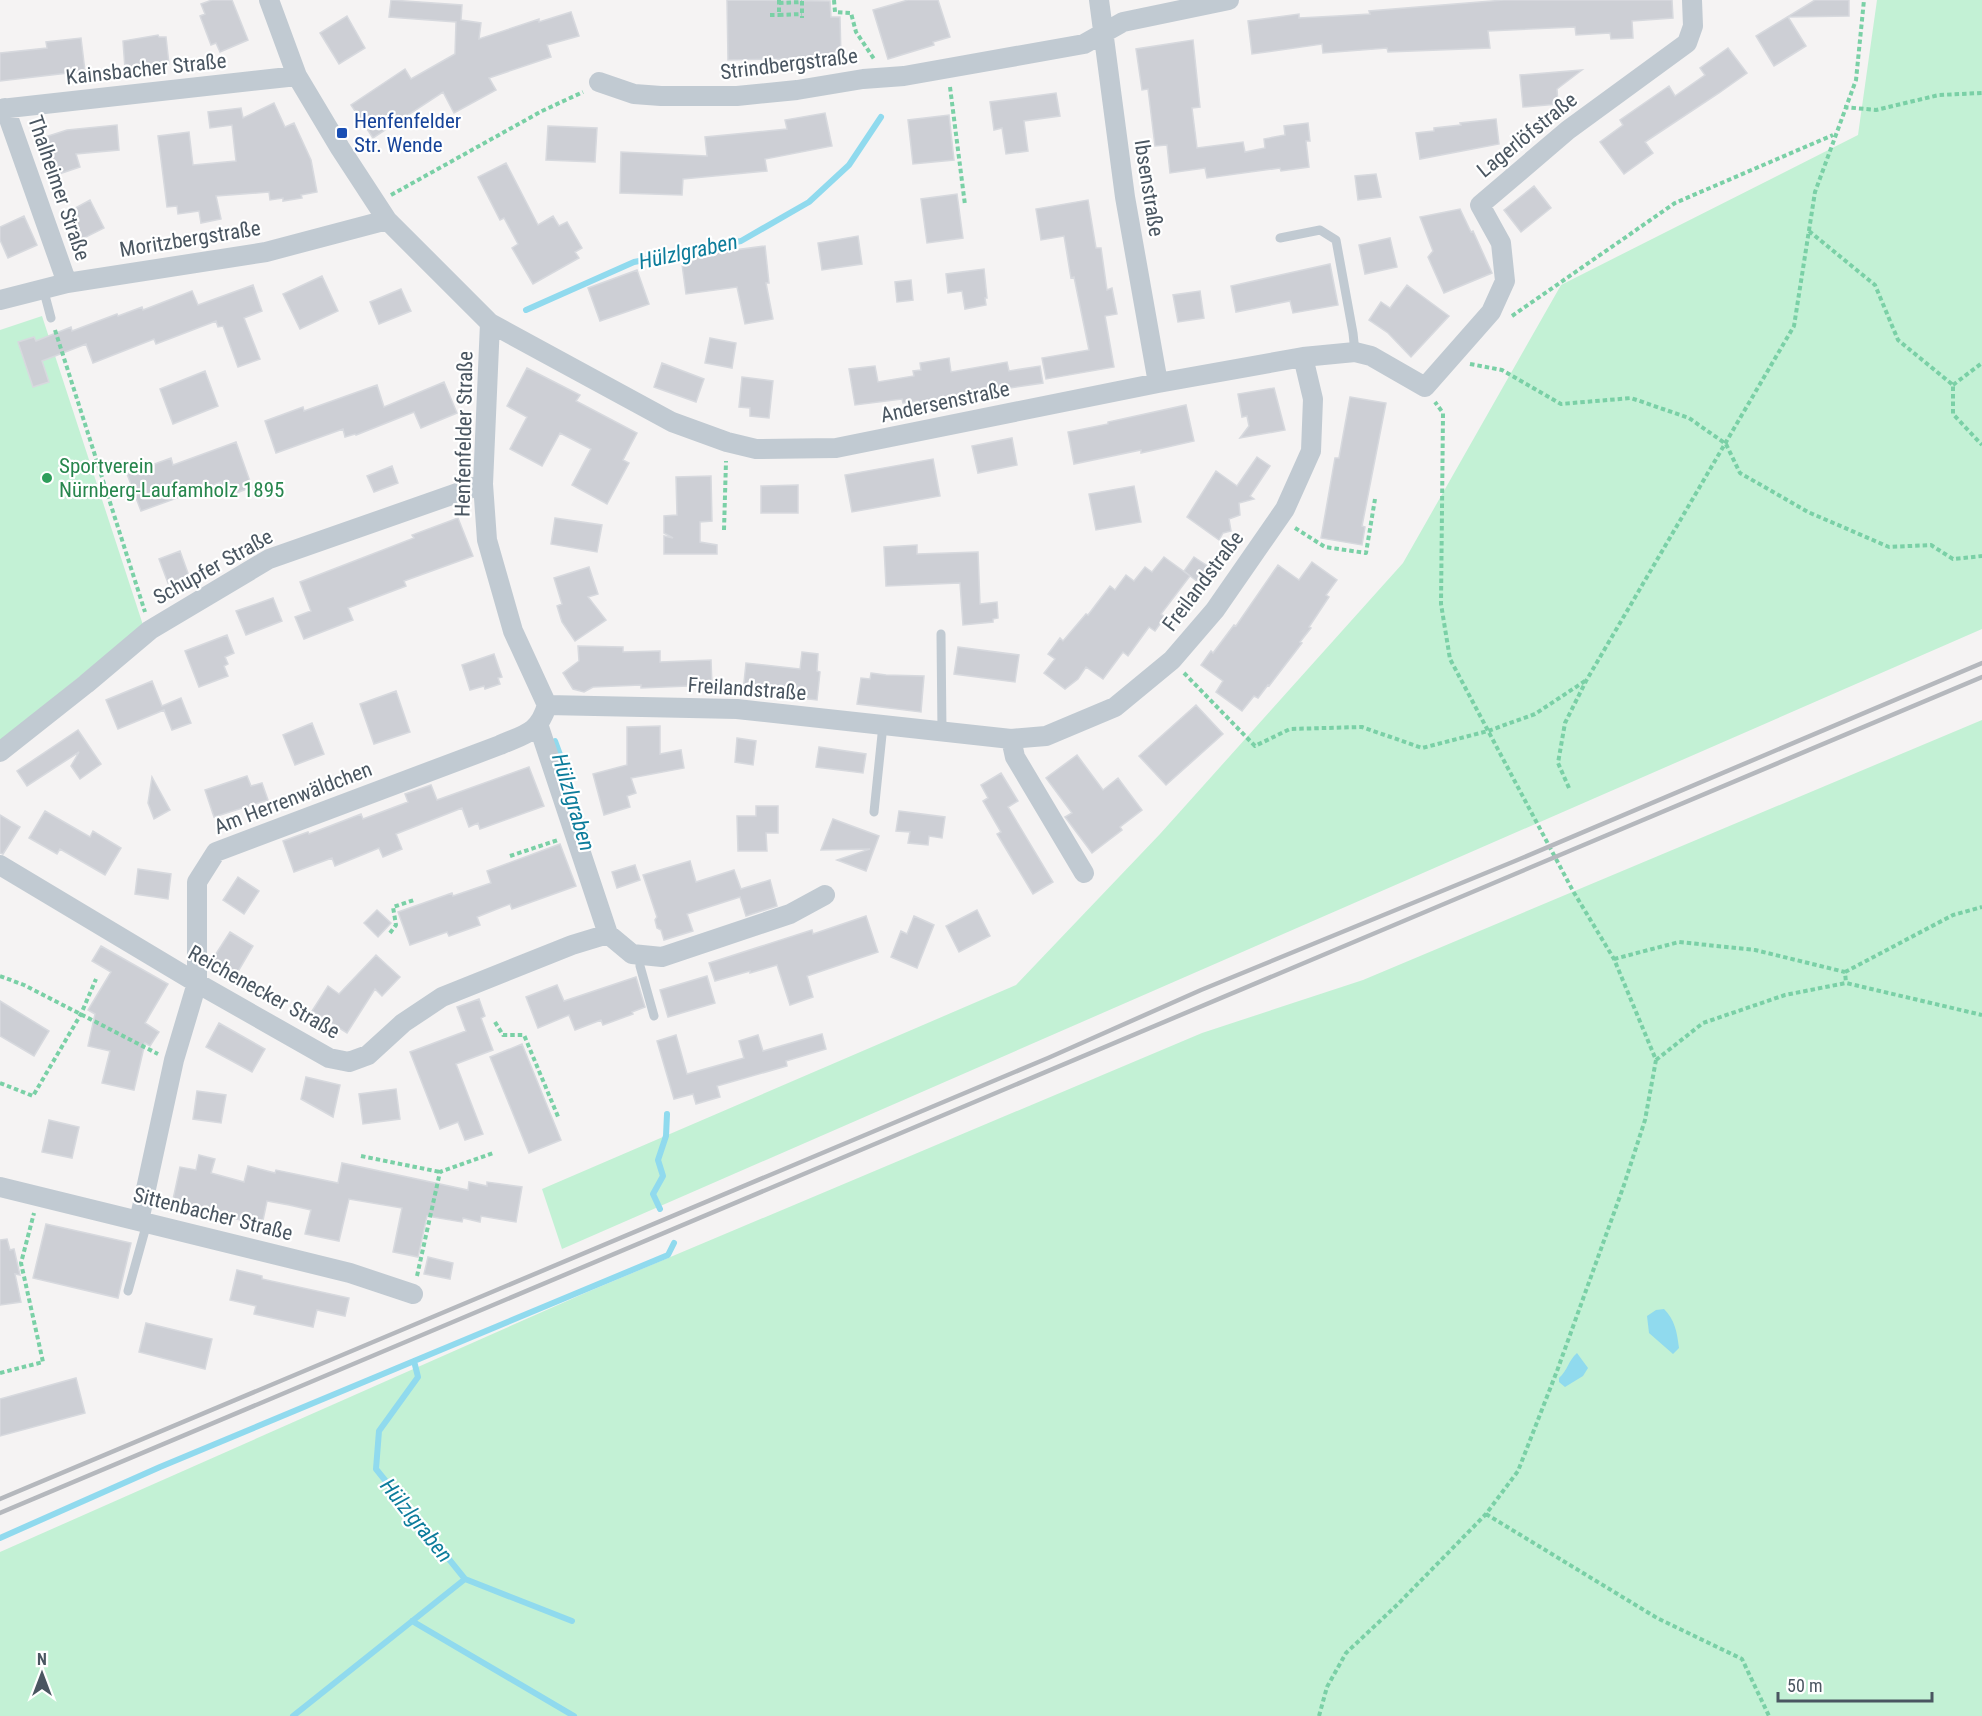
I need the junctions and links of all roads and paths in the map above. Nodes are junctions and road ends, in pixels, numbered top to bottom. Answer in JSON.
{"nodes":[{"id":1,"x":269,"y":0,"type":"edge"},
{"id":2,"x":834,"y":0,"type":"edge"},
{"id":3,"x":1099,"y":0,"type":"edge"},
{"id":4,"x":1229,"y":0,"type":"edge"},
{"id":5,"x":1692,"y":0,"type":"edge"},
{"id":6,"x":1864,"y":0,"type":"edge"},
{"id":7,"x":802,"y":1,"type":"edge"},
{"id":8,"x":779,"y":2,"type":"edge"},
{"id":9,"x":770,"y":15,"type":"dead end"},
{"id":10,"x":779,"y":15,"type":"junction"},
{"id":11,"x":1104,"y":34,"type":"junction"},
{"id":12,"x":948,"y":69,"type":"junction"},
{"id":13,"x":297,"y":76,"type":"junction"},
{"id":14,"x":886,"y":77,"type":"junction"},
{"id":15,"x":599,"y":82,"type":"joint"},
{"id":16,"x":1982,"y":93,"type":"edge"},
{"id":17,"x":1844,"y":107,"type":"junction"},
{"id":18,"x":3,"y":109,"type":"edge"},
{"id":19,"x":1834,"y":135,"type":"junction"},
{"id":20,"x":377,"y":203,"type":"junction"},
{"id":21,"x":965,"y":205,"type":"dead end"},
{"id":22,"x":387,"y":220,"type":"junction"},
{"id":23,"x":1809,"y":231,"type":"junction"},
{"id":24,"x":1280,"y":238,"type":"dead end"},
{"id":25,"x":67,"y":283,"type":"junction"},
{"id":26,"x":43,"y":288,"type":"junction"},
{"id":27,"x":0,"y":300,"type":"edge"},
{"id":28,"x":51,"y":318,"type":"joint"},
{"id":29,"x":1505,"y":321,"type":"dead end"},
{"id":30,"x":490,"y":323,"type":"junction"},
{"id":31,"x":1355,"y":352,"type":"junction"},
{"id":32,"x":1303,"y":357,"type":"junction"},
{"id":33,"x":1448,"y":360,"type":"junction"},
{"id":34,"x":1982,"y":363,"type":"edge"},
{"id":35,"x":1158,"y":383,"type":"junction"},
{"id":36,"x":1953,"y":384,"type":"junction"},
{"id":37,"x":1425,"y":387,"type":"junction"},
{"id":38,"x":727,"y":442,"type":"junction"},
{"id":39,"x":1725,"y":444,"type":"junction"},
{"id":40,"x":1982,"y":445,"type":"edge"},
{"id":41,"x":483,"y":484,"type":"junction"},
{"id":42,"x":1375,"y":499,"type":"dead end"},
{"id":43,"x":1279,"y":518,"type":"junction"},
{"id":44,"x":724,"y":530,"type":"dead end"},
{"id":45,"x":1982,"y":556,"type":"edge"},
{"id":46,"x":150,"y":630,"type":"junction"},
{"id":47,"x":941,"y":633,"type":"dead end"},
{"id":48,"x":1172,"y":660,"type":"junction"},
{"id":49,"x":1586,"y":681,"type":"junction"},
{"id":50,"x":547,"y":705,"type":"junction"},
{"id":51,"x":538,"y":724,"type":"junction"},
{"id":52,"x":883,"y":725,"type":"junction"},
{"id":53,"x":1488,"y":731,"type":"junction"},
{"id":54,"x":942,"y":732,"type":"junction"},
{"id":55,"x":1011,"y":739,"type":"junction"},
{"id":56,"x":0,"y":752,"type":"edge"},
{"id":57,"x":1569,"y":788,"type":"dead end"},
{"id":58,"x":874,"y":812,"type":"dead end"},
{"id":59,"x":575,"y":834,"type":"junction"},
{"id":60,"x":510,"y":856,"type":"dead end"},
{"id":61,"x":0,"y":865,"type":"edge"},
{"id":62,"x":1083,"y":873,"type":"dead end"},
{"id":63,"x":825,"y":895,"type":"dead end"},
{"id":64,"x":414,"y":900,"type":"dead end"},
{"id":65,"x":1982,"y":907,"type":"edge"},
{"id":66,"x":390,"y":933,"type":"dead end"},
{"id":67,"x":608,"y":934,"type":"junction"},
{"id":68,"x":640,"y":955,"type":"junction"},
{"id":69,"x":1614,"y":959,"type":"junction"},
{"id":70,"x":1845,"y":972,"type":"junction"},
{"id":71,"x":0,"y":976,"type":"edge"},
{"id":72,"x":96,"y":979,"type":"dead end"},
{"id":73,"x":197,"y":983,"type":"junction"},
{"id":74,"x":1846,"y":983,"type":"junction"},
{"id":75,"x":81,"y":1014,"type":"junction"},
{"id":76,"x":1982,"y":1015,"type":"edge"},
{"id":77,"x":654,"y":1016,"type":"dead end"},
{"id":78,"x":495,"y":1022,"type":"dead end"},
{"id":79,"x":174,"y":1060,"type":"junction"},
{"id":80,"x":1656,"y":1060,"type":"junction"},
{"id":81,"x":0,"y":1083,"type":"edge"},
{"id":82,"x":559,"y":1119,"type":"dead end"},
{"id":83,"x":493,"y":1154,"type":"dead end"},
{"id":84,"x":361,"y":1156,"type":"dead end"},
{"id":85,"x":440,"y":1172,"type":"junction"},
{"id":86,"x":0,"y":1187,"type":"edge"},
{"id":87,"x":38,"y":1196,"type":"junction"},
{"id":88,"x":143,"y":1222,"type":"junction"},
{"id":89,"x":128,"y":1291,"type":"dead end"},
{"id":90,"x":413,"y":1294,"type":"joint"},
{"id":91,"x":0,"y":1373,"type":"edge"},
{"id":92,"x":1486,"y":1514,"type":"junction"},
{"id":93,"x":1319,"y":1716,"type":"edge"},
{"id":94,"x":1769,"y":1716,"type":"edge"}],
"edges":[{"from":1,"to":13,"type":"street","name":"Henfenfelder Straße"},
{"from":2,"to":14,"type":"path"},
{"from":3,"to":11,"type":"street","name":"Ibsenstraße"},
{"from":4,"to":11,"type":"street","name":"Strindbergstraße"},
{"from":5,"to":33,"type":"street","name":"Lagerlöfstraße"},
{"from":6,"to":17,"type":"path"},
{"from":7,"to":8,"type":"path"},
{"from":7,"to":10,"type":"path"},
{"from":8,"to":10,"type":"path"},
{"from":9,"to":10,"type":"path"},
{"from":11,"to":12,"type":"street","name":"Strindbergstraße"},
{"from":11,"to":35,"type":"street","name":"Ibsenstraße"},
{"from":12,"to":14,"type":"street","name":"Strindbergstraße"},
{"from":12,"to":21,"type":"path"},
{"from":13,"to":18,"type":"street","name":"Kainsbacher Straße"},
{"from":13,"to":20,"type":"street","name":"Henfenfelder Straße"},
{"from":14,"to":15,"type":"street","name":"Strindbergstraße"},
{"from":15,"to":20,"type":"path"},
{"from":16,"to":17,"type":"path"},
{"from":17,"to":19,"type":"path"},
{"from":18,"to":25,"type":"street","name":"Thalheimer Straße"},
{"from":19,"to":23,"type":"path"},
{"from":19,"to":29,"type":"path"},
{"from":20,"to":22,"type":"street","name":"Henfenfelder Straße"},
{"from":22,"to":25,"type":"street","name":"Moritzbergstraße"},
{"from":22,"to":30,"type":"street","name":"Henfenfelder Straße"},
{"from":23,"to":36,"type":"path"},
{"from":23,"to":39,"type":"path"},
{"from":24,"to":31,"type":"lane"},
{"from":25,"to":26,"type":"street","name":"Moritzbergstraße"},
{"from":26,"to":27,"type":"street","name":"Moritzbergstraße"},
{"from":26,"to":28,"type":"lane"},
{"from":28,"to":46,"type":"path"},
{"from":30,"to":38,"type":"street","name":"Andersenstraße"},
{"from":30,"to":41,"type":"street","name":"Henfenfelder Straße"},
{"from":31,"to":32,"type":"street","name":"Andersenstraße"},
{"from":31,"to":37,"type":"street","name":"Andersenstraße"},
{"from":32,"to":35,"type":"street","name":"Andersenstraße"},
{"from":32,"to":43,"type":"street","name":"Freilandstraße"},
{"from":33,"to":37,"type":"street","name":"Lagerlöfstraße"},
{"from":33,"to":39,"type":"path"},
{"from":34,"to":36,"type":"path"},
{"from":35,"to":38,"type":"street","name":"Andersenstraße"},
{"from":36,"to":40,"type":"path"},
{"from":37,"to":53,"type":"path"},
{"from":38,"to":44,"type":"path"},
{"from":39,"to":45,"type":"path"},
{"from":39,"to":49,"type":"path"},
{"from":41,"to":46,"type":"street","name":"Schupfer Straße"},
{"from":41,"to":50,"type":"street","name":"Henfenfelder Straße"},
{"from":42,"to":43,"type":"path"},
{"from":43,"to":48,"type":"street","name":"Freilandstraße"},
{"from":46,"to":56,"type":"street","name":"Schupfer Straße"},
{"from":47,"to":54,"type":"lane"},
{"from":48,"to":53,"type":"path"},
{"from":48,"to":55,"type":"street","name":"Freilandstraße"},
{"from":49,"to":53,"type":"path"},
{"from":49,"to":57,"type":"path"},
{"from":50,"to":51,"type":"street"},
{"from":50,"to":52,"type":"street","name":"Freilandstraße"},
{"from":51,"to":59,"type":"street"},
{"from":51,"to":73,"type":"street","name":"Am Herrenwäldchen"},
{"from":52,"to":54,"type":"street","name":"Freilandstraße"},
{"from":52,"to":58,"type":"lane"},
{"from":53,"to":69,"type":"path"},
{"from":54,"to":55,"type":"street","name":"Freilandstraße"},
{"from":55,"to":62,"type":"street"},
{"from":59,"to":60,"type":"path"},
{"from":59,"to":67,"type":"street"},
{"from":61,"to":73,"type":"street","name":"Reichenecker Straße"},
{"from":63,"to":68,"type":"street"},
{"from":64,"to":66,"type":"path"},
{"from":65,"to":70,"type":"path"},
{"from":67,"to":68,"type":"street"},
{"from":67,"to":73,"type":"street","name":"Reichenecker Straße"},
{"from":68,"to":77,"type":"lane"},
{"from":69,"to":70,"type":"path"},
{"from":69,"to":80,"type":"path"},
{"from":70,"to":74,"type":"path"},
{"from":71,"to":75,"type":"path"},
{"from":72,"to":75,"type":"path"},
{"from":73,"to":79,"type":"street","name":"Am Herrenwäldchen"},
{"from":74,"to":76,"type":"path"},
{"from":74,"to":80,"type":"path"},
{"from":75,"to":79,"type":"path"},
{"from":75,"to":81,"type":"path"},
{"from":78,"to":82,"type":"path"},
{"from":79,"to":88,"type":"street","name":"Am Herrenwäldchen"},
{"from":80,"to":92,"type":"path"},
{"from":83,"to":85,"type":"path"},
{"from":84,"to":85,"type":"path"},
{"from":85,"to":90,"type":"path"},
{"from":86,"to":87,"type":"street","name":"Sittenbacher Straße"},
{"from":87,"to":88,"type":"street","name":"Sittenbacher Straße"},
{"from":87,"to":91,"type":"path"},
{"from":88,"to":89,"type":"lane"},
{"from":88,"to":90,"type":"street","name":"Sittenbacher Straße"},
{"from":92,"to":93,"type":"path"},
{"from":92,"to":94,"type":"path"}]}
